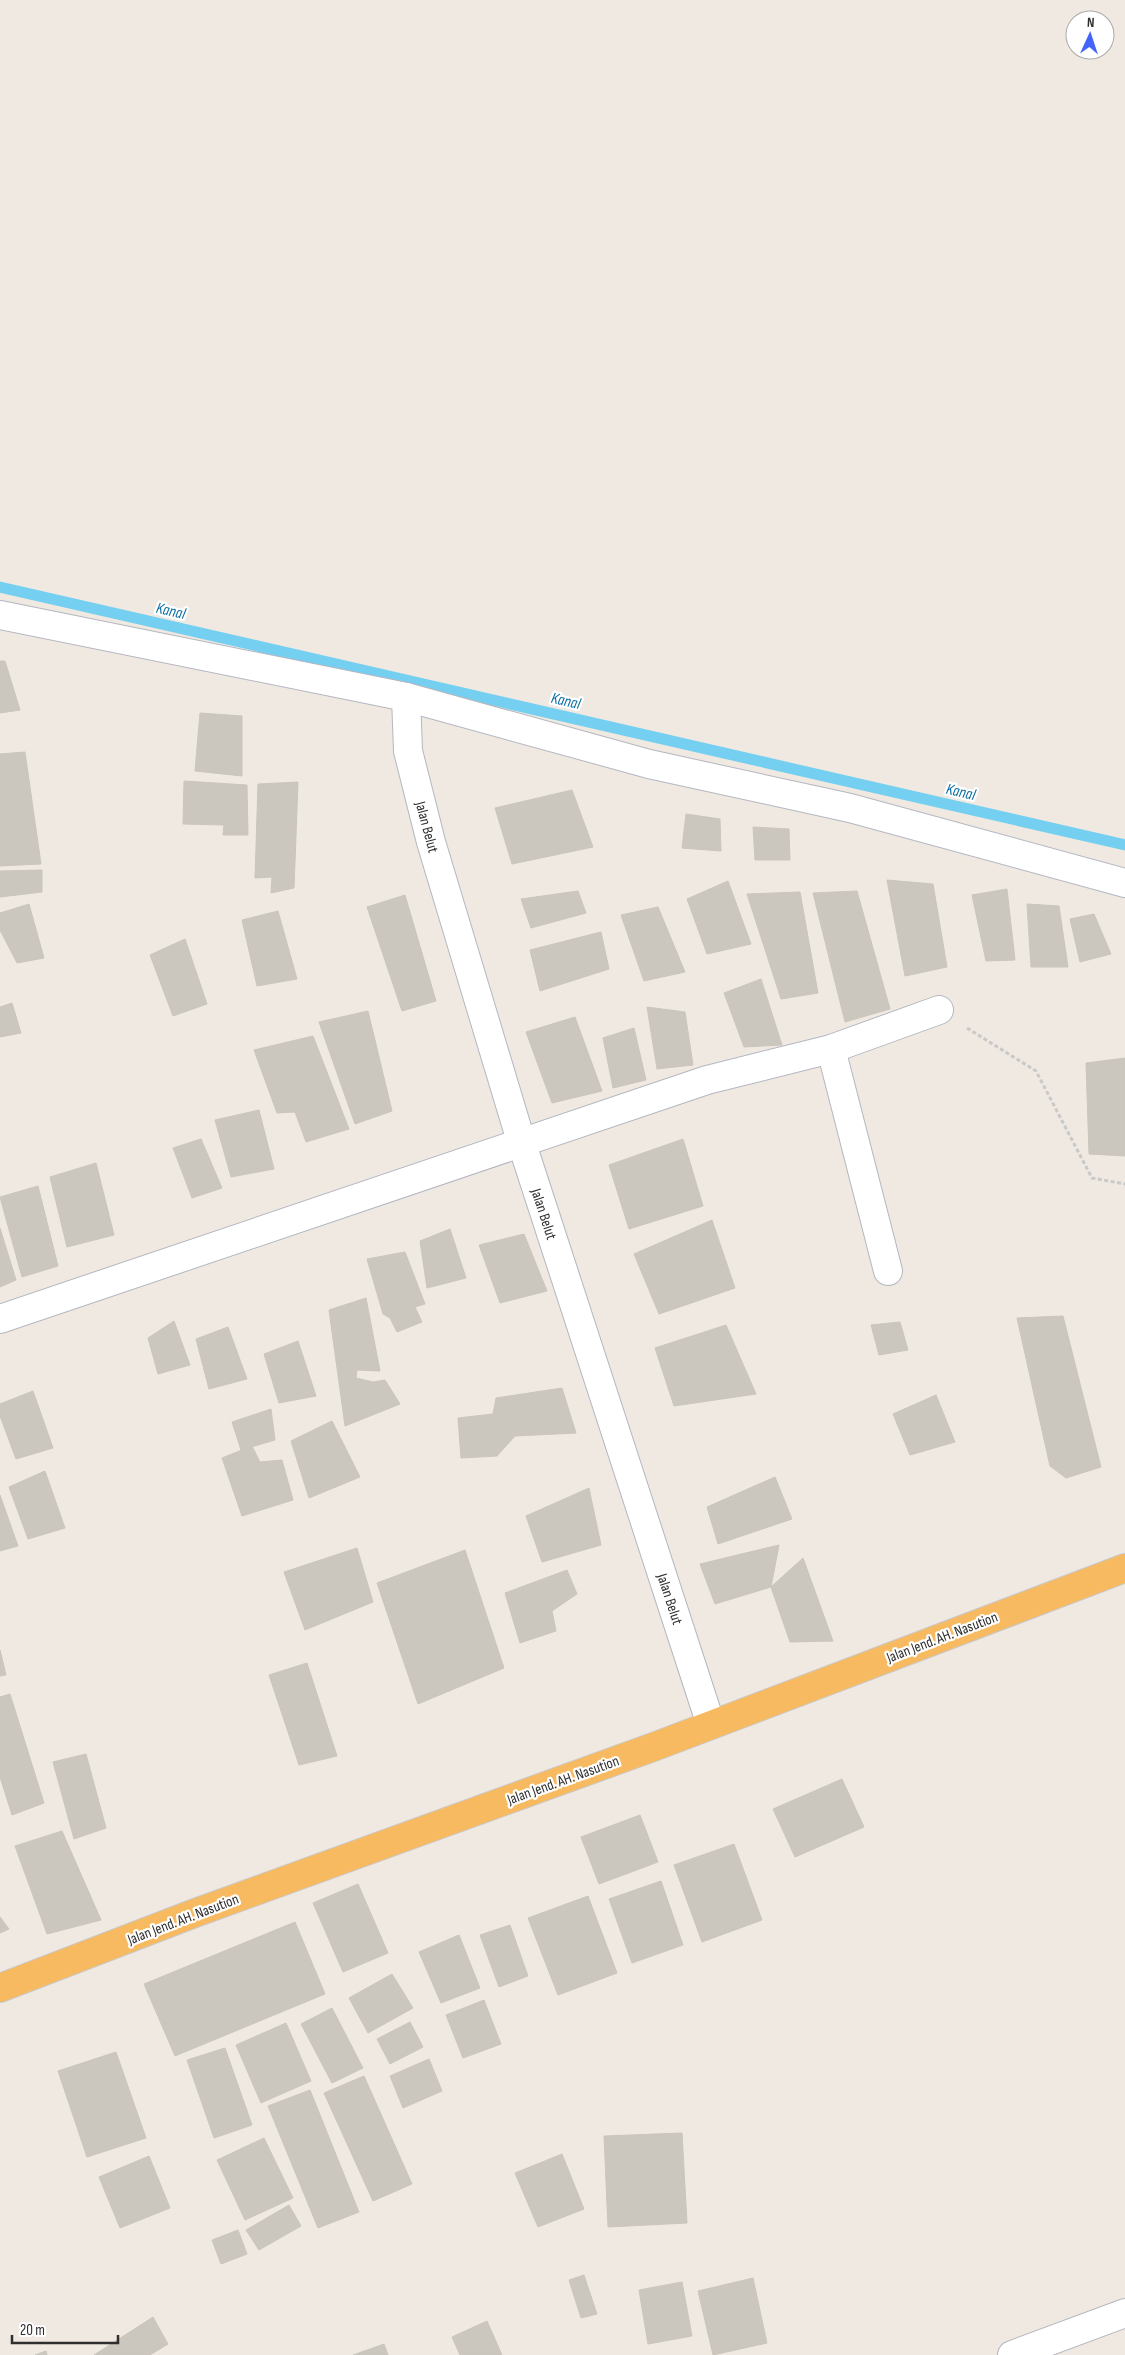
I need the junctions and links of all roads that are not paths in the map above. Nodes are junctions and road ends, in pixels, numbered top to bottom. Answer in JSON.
{"nodes":[{"id":1,"x":0,"y":615,"type":"edge"},
{"id":2,"x":406,"y":697,"type":"junction"},
{"id":3,"x":1125,"y":883,"type":"edge"},
{"id":4,"x":939,"y":1010,"type":"road end"},
{"id":5,"x":831,"y":1049,"type":"junction"},
{"id":6,"x":521,"y":1141,"type":"junction"},
{"id":7,"x":888,"y":1271,"type":"dead end"},
{"id":8,"x":0,"y":1318,"type":"edge"},
{"id":9,"x":1125,"y":1568,"type":"edge"},
{"id":10,"x":711,"y":1725,"type":"junction"},
{"id":11,"x":0,"y":1988,"type":"edge"},
{"id":12,"x":1125,"y":2313,"type":"edge"},
{"id":13,"x":1012,"y":2355,"type":"edge"}],
"edges":[{"from":1,"to":2,"type":"street"},
{"from":2,"to":3,"type":"street"},
{"from":2,"to":6,"type":"street","name":"Jalan Belut"},
{"from":4,"to":5,"type":"street"},
{"from":5,"to":6,"type":"street"},
{"from":5,"to":7,"type":"street"},
{"from":6,"to":8,"type":"street"},
{"from":6,"to":10,"type":"street","name":"Jalan Belut"},
{"from":9,"to":10,"type":"highway","name":"Jalan Jend. AH. Nasution"},
{"from":10,"to":11,"type":"highway","name":"Jalan Jend. AH. Nasution"},
{"from":12,"to":13,"type":"street"}]}
